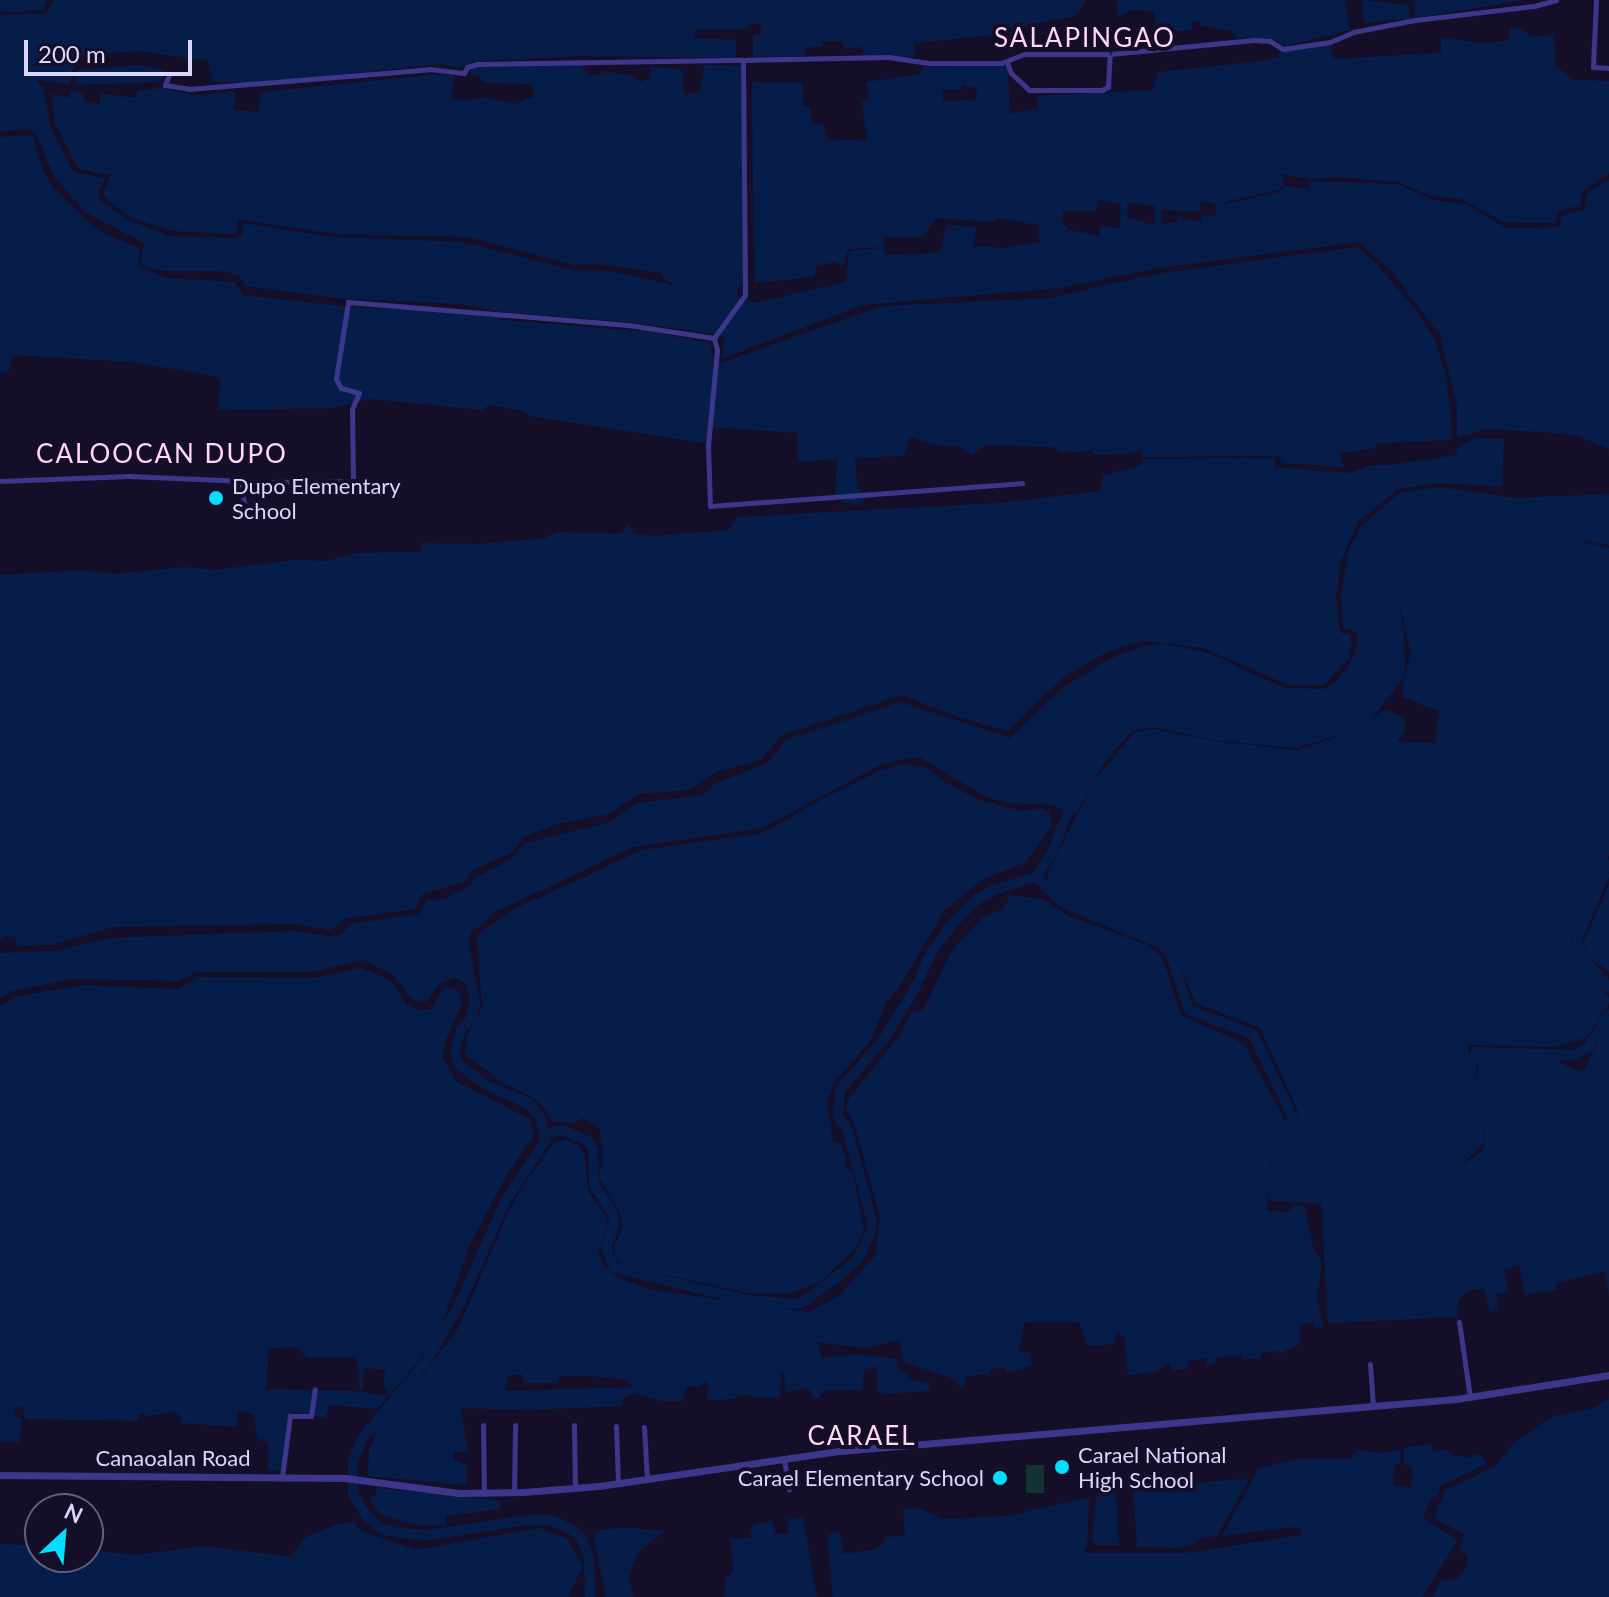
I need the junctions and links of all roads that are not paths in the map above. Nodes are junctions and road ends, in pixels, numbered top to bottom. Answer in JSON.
{"nodes":[{"id":1,"x":1556,"y":0,"type":"edge"},
{"id":2,"x":1596,"y":0,"type":"edge"},
{"id":3,"x":1110,"y":54,"type":"junction"},
{"id":4,"x":743,"y":60,"type":"junction"},
{"id":5,"x":1007,"y":62,"type":"junction"},
{"id":6,"x":1609,"y":68,"type":"edge"},
{"id":7,"x":169,"y":75,"type":"dead end"},
{"id":8,"x":716,"y":337,"type":"junction"},
{"id":9,"x":0,"y":481,"type":"edge"},
{"id":10,"x":241,"y":481,"type":"junction"},
{"id":11,"x":1022,"y":483,"type":"dead end"},
{"id":12,"x":245,"y":511,"type":"dead end"},
{"id":13,"x":1459,"y":1322,"type":"dead end"},
{"id":14,"x":1370,"y":1364,"type":"dead end"},
{"id":15,"x":1609,"y":1375,"type":"edge"},
{"id":16,"x":315,"y":1389,"type":"dead end"},
{"id":17,"x":1470,"y":1397,"type":"junction"},
{"id":18,"x":1373,"y":1406,"type":"junction"},
{"id":19,"x":483,"y":1425,"type":"dead end"},
{"id":20,"x":515,"y":1425,"type":"dead end"},
{"id":21,"x":574,"y":1425,"type":"dead end"},
{"id":22,"x":616,"y":1426,"type":"dead end"},
{"id":23,"x":644,"y":1427,"type":"dead end"},
{"id":24,"x":784,"y":1458,"type":"junction"},
{"id":25,"x":0,"y":1475,"type":"edge"},
{"id":26,"x":282,"y":1477,"type":"junction"},
{"id":27,"x":647,"y":1480,"type":"junction"},
{"id":28,"x":618,"y":1484,"type":"junction"},
{"id":29,"x":575,"y":1488,"type":"junction"},
{"id":30,"x":789,"y":1490,"type":"dead end"},
{"id":31,"x":514,"y":1493,"type":"junction"},
{"id":32,"x":484,"y":1494,"type":"junction"}],
"edges":[{"from":1,"to":3,"type":"street"},
{"from":2,"to":6,"type":"street"},
{"from":3,"to":5,"type":"street"},
{"from":3,"to":5,"type":"street"},
{"from":4,"to":5,"type":"street"},
{"from":4,"to":7,"type":"street"},
{"from":4,"to":8,"type":"street"},
{"from":8,"to":10,"type":"street"},
{"from":8,"to":11,"type":"street"},
{"from":9,"to":10,"type":"street"},
{"from":10,"to":12,"type":"street"},
{"from":13,"to":17,"type":"street"},
{"from":14,"to":18,"type":"street"},
{"from":15,"to":17,"type":"street","name":"Canaoalan Road"},
{"from":16,"to":26,"type":"street"},
{"from":17,"to":18,"type":"street","name":"Canaoalan Road"},
{"from":18,"to":24,"type":"street","name":"Canaoalan Road"},
{"from":19,"to":32,"type":"street"},
{"from":20,"to":31,"type":"street"},
{"from":21,"to":29,"type":"street"},
{"from":22,"to":28,"type":"street"},
{"from":23,"to":27,"type":"street"},
{"from":24,"to":27,"type":"street","name":"Canaoalan Road"},
{"from":24,"to":30,"type":"street"},
{"from":25,"to":26,"type":"street","name":"Canaoalan Road"},
{"from":26,"to":32,"type":"street","name":"Canaoalan Road"},
{"from":27,"to":28,"type":"street","name":"Canaoalan Road"},
{"from":28,"to":29,"type":"street","name":"Canaoalan Road"},
{"from":29,"to":31,"type":"street","name":"Canaoalan Road"},
{"from":31,"to":32,"type":"street","name":"Canaoalan Road"}]}
